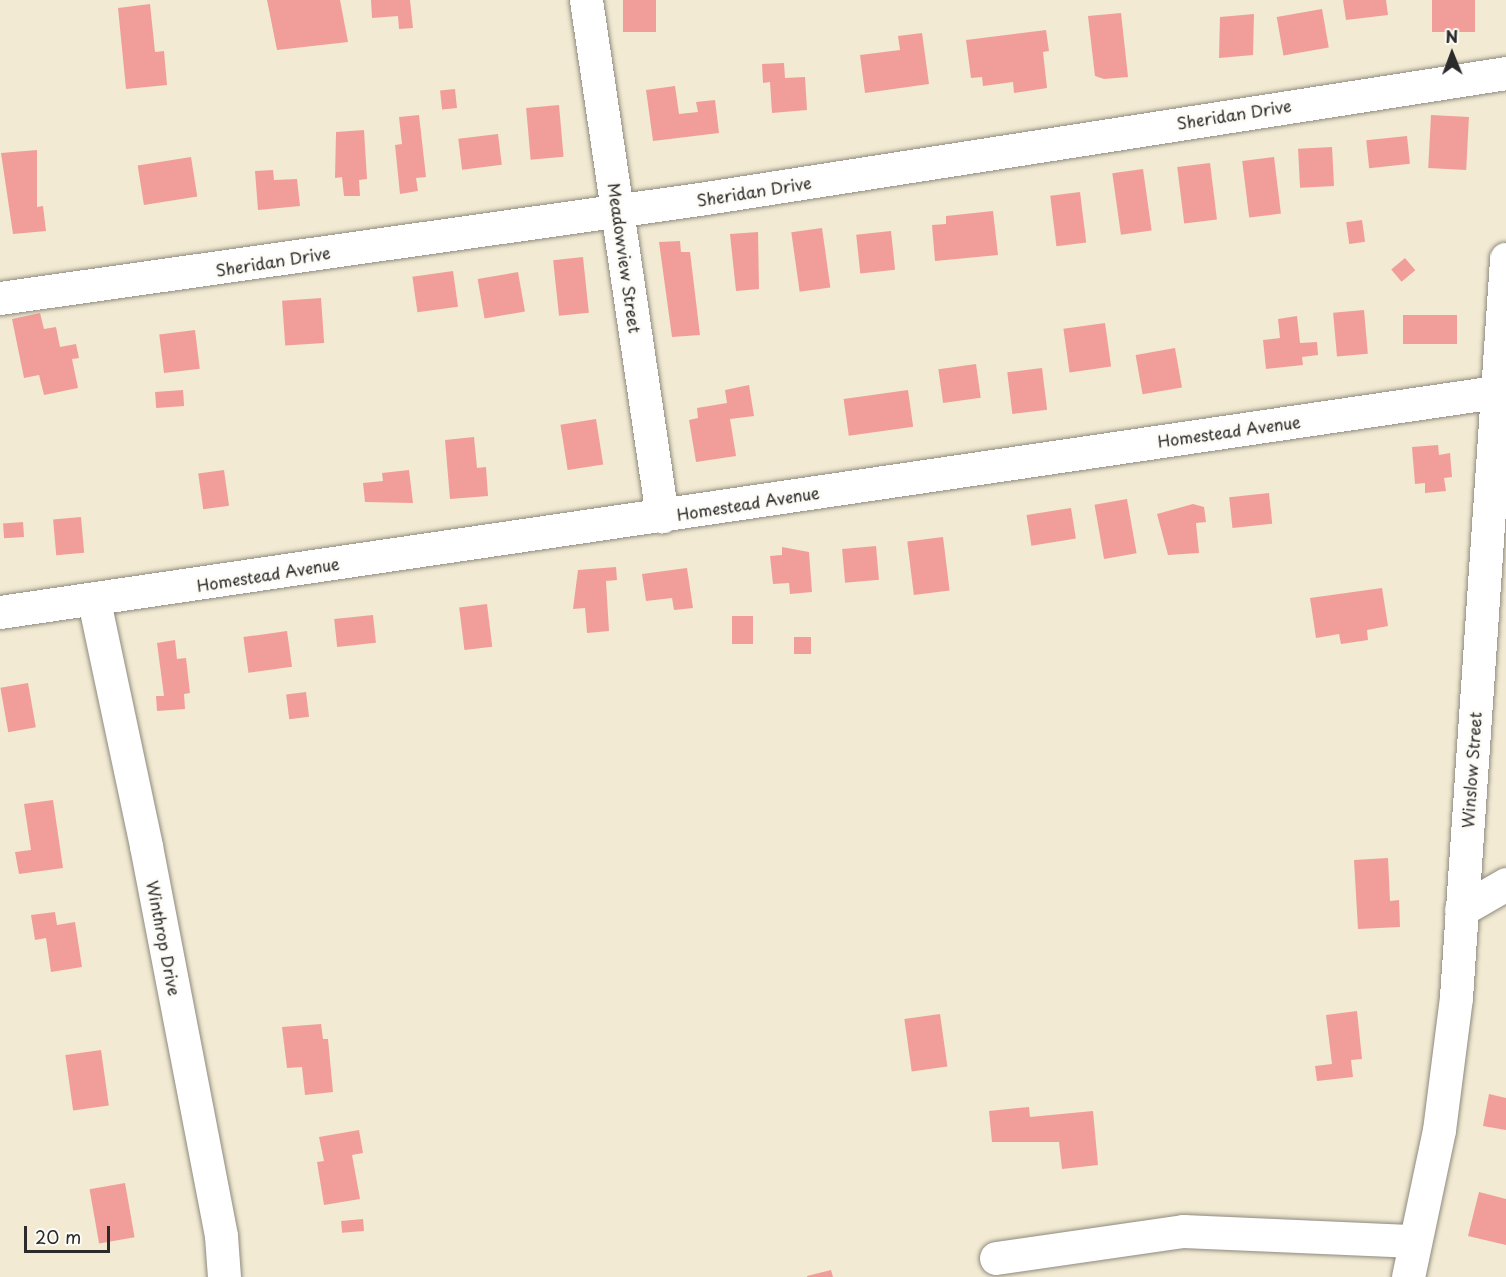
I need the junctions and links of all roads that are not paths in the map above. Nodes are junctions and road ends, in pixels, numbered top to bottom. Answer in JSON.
{"nodes":[{"id":1,"x":586,"y":0,"type":"edge"},
{"id":2,"x":1506,"y":73,"type":"edge"},
{"id":3,"x":619,"y":210,"type":"junction"},
{"id":4,"x":1506,"y":259,"type":"edge"},
{"id":5,"x":0,"y":298,"type":"edge"},
{"id":6,"x":1496,"y":392,"type":"junction"},
{"id":7,"x":1498,"y":504,"type":"edge"},
{"id":8,"x":662,"y":516,"type":"junction"},
{"id":9,"x":94,"y":601,"type":"junction"},
{"id":10,"x":0,"y":612,"type":"edge"},
{"id":11,"x":1506,"y":884,"type":"edge"},
{"id":12,"x":1461,"y":910,"type":"junction"},
{"id":13,"x":1415,"y":1241,"type":"junction"},
{"id":14,"x":996,"y":1258,"type":"dead end"},
{"id":15,"x":224,"y":1277,"type":"edge"},
{"id":16,"x":1408,"y":1277,"type":"edge"}],
"edges":[{"from":1,"to":3,"type":"street","name":"Meadowview Street"},
{"from":2,"to":3,"type":"street","name":"Sheridan Drive"},
{"from":3,"to":5,"type":"street","name":"Sheridan Drive"},
{"from":3,"to":8,"type":"street","name":"Meadowview Street"},
{"from":4,"to":6,"type":"street","name":"Winslow Street"},
{"from":6,"to":7,"type":"street","name":"Winslow Street"},
{"from":6,"to":8,"type":"street","name":"Homestead Avenue"},
{"from":7,"to":12,"type":"street","name":"Winslow Street"},
{"from":8,"to":9,"type":"street","name":"Homestead Avenue"},
{"from":9,"to":10,"type":"street","name":"Homestead Avenue"},
{"from":9,"to":15,"type":"street","name":"Winthrop Drive"},
{"from":11,"to":12,"type":"street"},
{"from":12,"to":13,"type":"street","name":"Winslow Street"},
{"from":13,"to":14,"type":"street"},
{"from":13,"to":16,"type":"street","name":"Winslow Street"}]}
